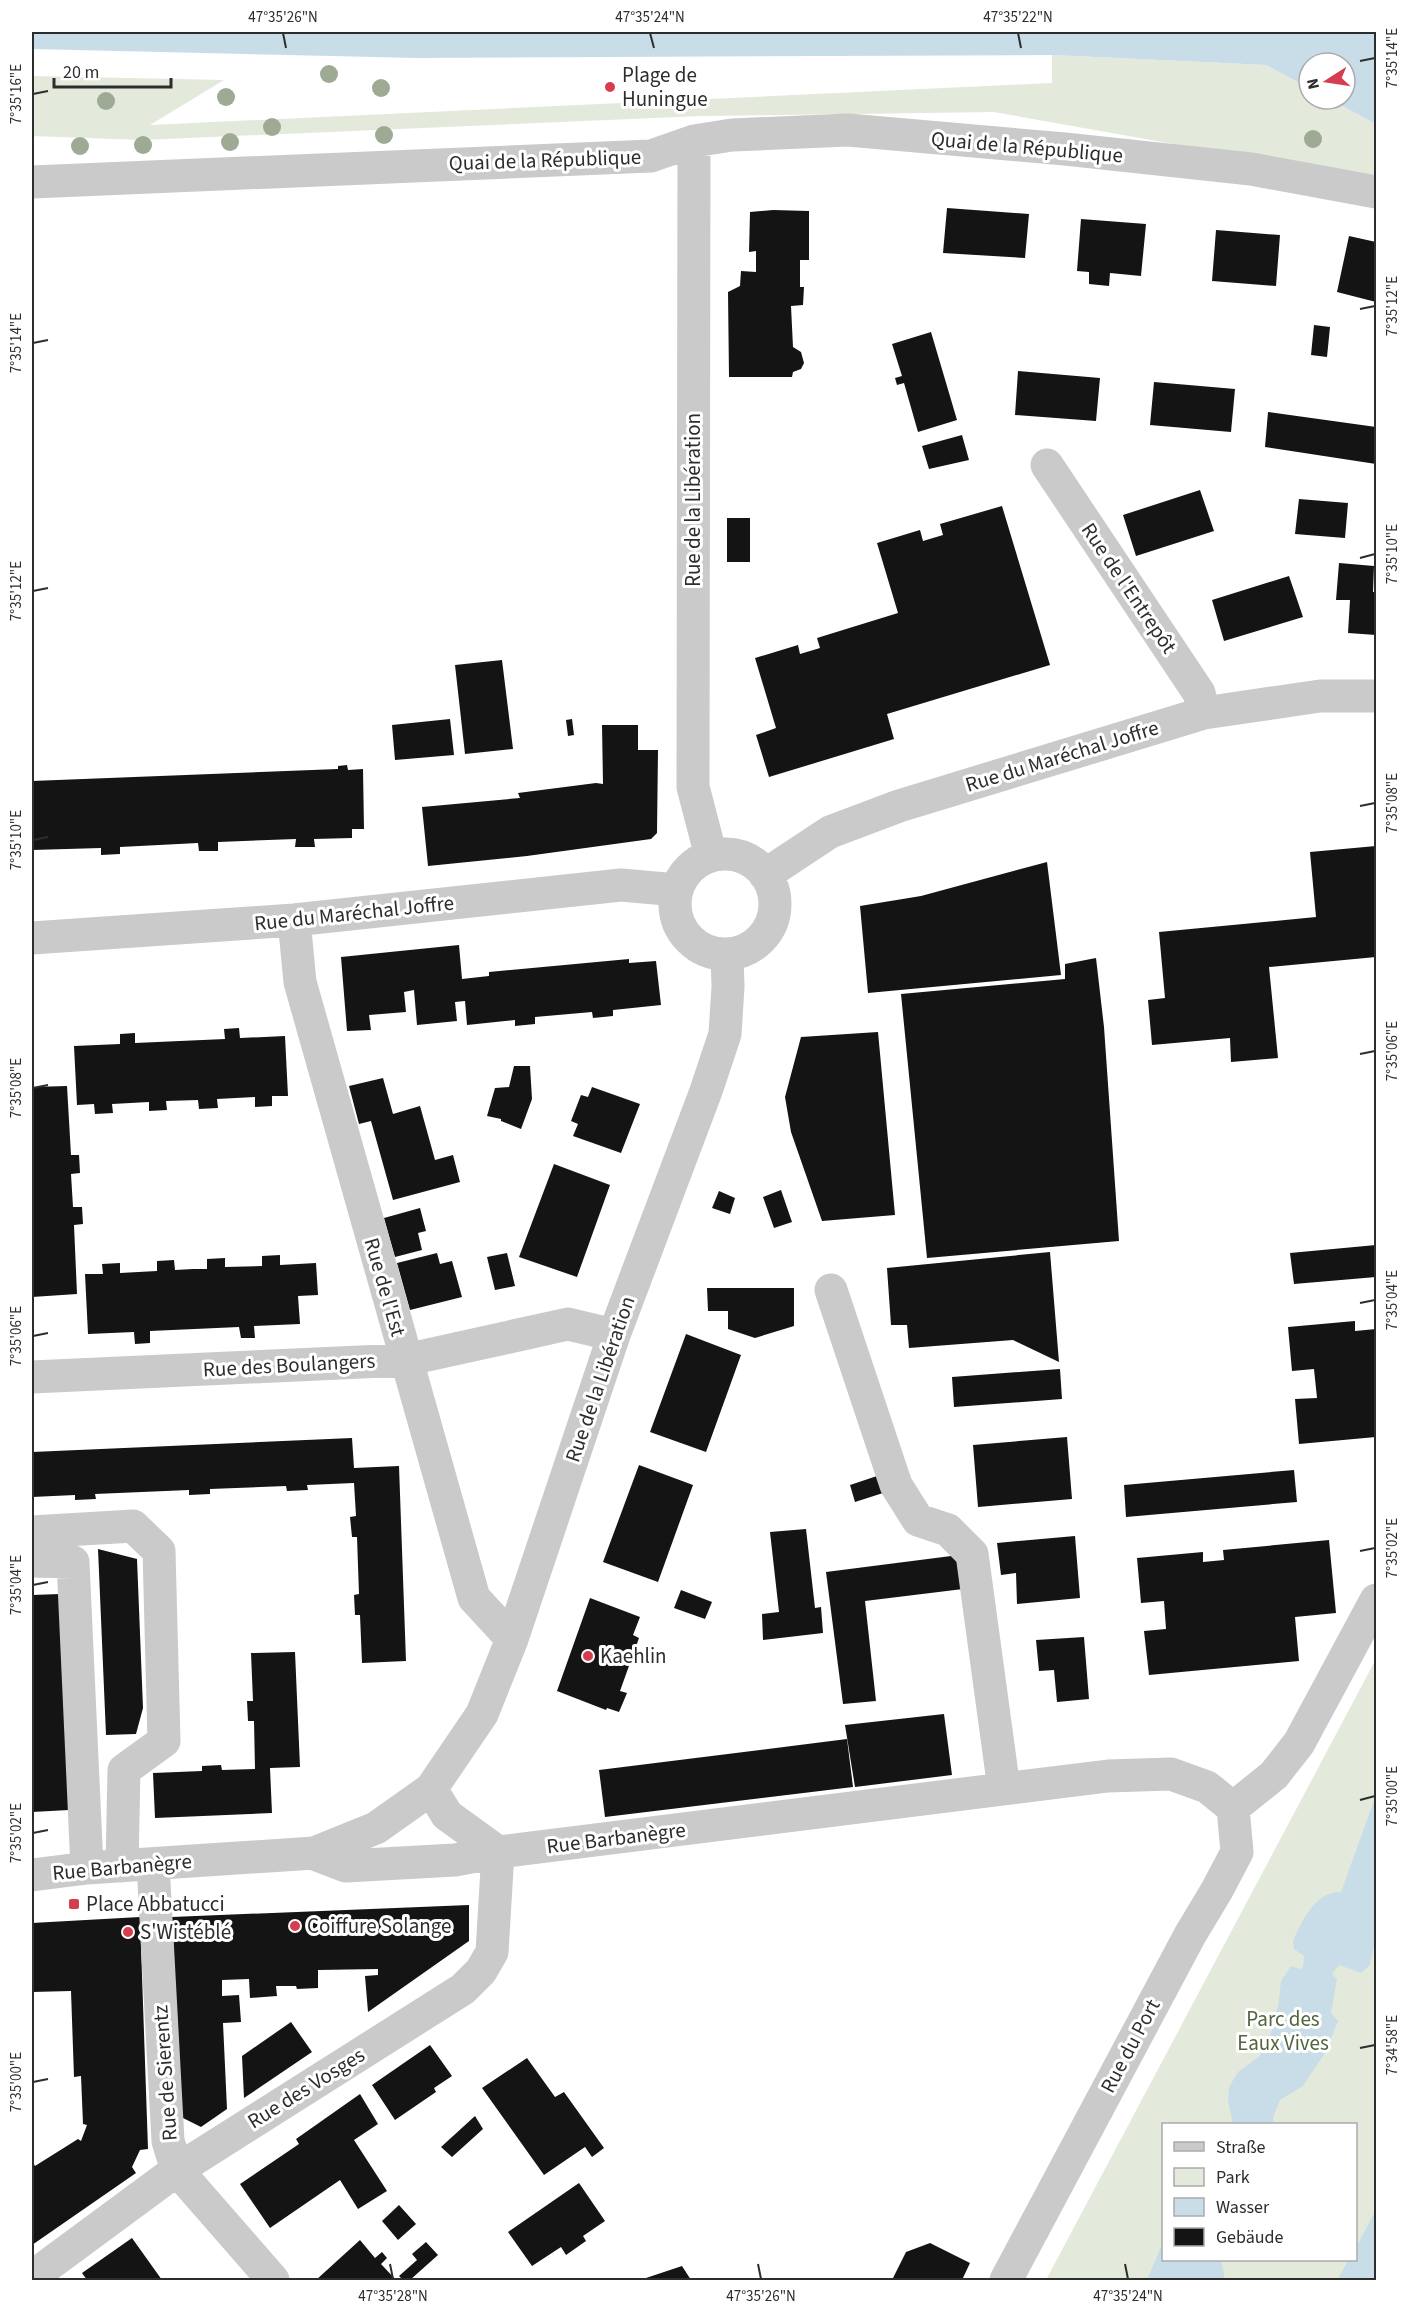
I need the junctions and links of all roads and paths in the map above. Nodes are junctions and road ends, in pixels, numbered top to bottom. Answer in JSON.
{"nodes":[{"id":1,"x":694,"y":141,"type":"junction"},
{"id":2,"x":32,"y":182,"type":"edge"},
{"id":3,"x":1377,"y":192,"type":"edge"},
{"id":4,"x":1047,"y":465,"type":"dead end"},
{"id":5,"x":1377,"y":696,"type":"edge"},
{"id":6,"x":1204,"y":713,"type":"junction"},
{"id":7,"x":711,"y":856,"type":"junction"},
{"id":8,"x":765,"y":874,"type":"junction"},
{"id":9,"x":677,"y":890,"type":"junction"},
{"id":10,"x":294,"y":921,"type":"junction"},
{"id":11,"x":32,"y":938,"type":"edge"},
{"id":12,"x":727,"y":954,"type":"junction"},
{"id":13,"x":831,"y":1290,"type":"dead end"},
{"id":14,"x":614,"y":1335,"type":"junction"},
{"id":15,"x":405,"y":1360,"type":"junction"},
{"id":16,"x":32,"y":1377,"type":"edge"},
{"id":17,"x":32,"y":1532,"type":"edge"},
{"id":18,"x":32,"y":1561,"type":"edge"},
{"id":19,"x":1377,"y":1600,"type":"edge"},
{"id":20,"x":512,"y":1639,"type":"junction"},
{"id":21,"x":431,"y":1789,"type":"junction"},
{"id":22,"x":1004,"y":1789,"type":"junction"},
{"id":23,"x":1233,"y":1808,"type":"junction"},
{"id":24,"x":498,"y":1852,"type":"junction"},
{"id":25,"x":312,"y":1853,"type":"junction"},
{"id":26,"x":137,"y":1865,"type":"junction"},
{"id":27,"x":87,"y":1868,"type":"junction"},
{"id":28,"x":32,"y":1875,"type":"edge"},
{"id":29,"x":177,"y":2170,"type":"junction"},
{"id":30,"x":32,"y":2277,"type":"edge"},
{"id":31,"x":273,"y":2280,"type":"edge"},
{"id":32,"x":1006,"y":2280,"type":"edge"}],
"edges":[{"from":1,"to":2,"type":"street","name":"Quai de la République"},
{"from":1,"to":3,"type":"street","name":"Quai de la République"},
{"from":1,"to":7,"type":"street","name":"Rue de la Libération"},
{"from":4,"to":6,"type":"street","name":"Rue de l'Entrepôt"},
{"from":5,"to":6,"type":"street","name":"Rue du Maréchal Joffre"},
{"from":6,"to":8,"type":"street","name":"Rue du Maréchal Joffre"},
{"from":7,"to":8,"type":"street"},
{"from":7,"to":9,"type":"street"},
{"from":8,"to":12,"type":"street"},
{"from":9,"to":10,"type":"street","name":"Rue du Maréchal Joffre"},
{"from":9,"to":12,"type":"street"},
{"from":10,"to":11,"type":"street","name":"Rue du Maréchal Joffre"},
{"from":10,"to":15,"type":"street","name":"Rue de l'Est"},
{"from":12,"to":14,"type":"street","name":"Rue de la Libération"},
{"from":13,"to":22,"type":"street"},
{"from":14,"to":15,"type":"street","name":"Rue des Boulangers"},
{"from":14,"to":20,"type":"street","name":"Rue de la Libération"},
{"from":15,"to":16,"type":"street","name":"Rue des Boulangers"},
{"from":15,"to":20,"type":"street","name":"Rue de l'Est"},
{"from":17,"to":26,"type":"street","name":"Rue de Sierentz"},
{"from":18,"to":27,"type":"street"},
{"from":19,"to":23,"type":"street"},
{"from":20,"to":21,"type":"street","name":"Rue de la Libération"},
{"from":21,"to":24,"type":"street"},
{"from":21,"to":25,"type":"street","name":"Rue Barbanègre"},
{"from":22,"to":23,"type":"street","name":"Rue Barbanègre"},
{"from":22,"to":24,"type":"street","name":"Rue Barbanègre"},
{"from":23,"to":32,"type":"street","name":"Rue du Port"},
{"from":24,"to":25,"type":"street","name":"Rue Barbanègre"},
{"from":24,"to":29,"type":"street","name":"Rue des Vosges"},
{"from":25,"to":26,"type":"street","name":"Rue Barbanègre"},
{"from":26,"to":27,"type":"street","name":"Rue Barbanègre"},
{"from":26,"to":29,"type":"street","name":"Rue de Sierentz"},
{"from":27,"to":28,"type":"street","name":"Rue Barbanègre"},
{"from":29,"to":30,"type":"street","name":"Rue des Vosges"},
{"from":29,"to":31,"type":"street","name":"Rue de Sierentz"}]}
